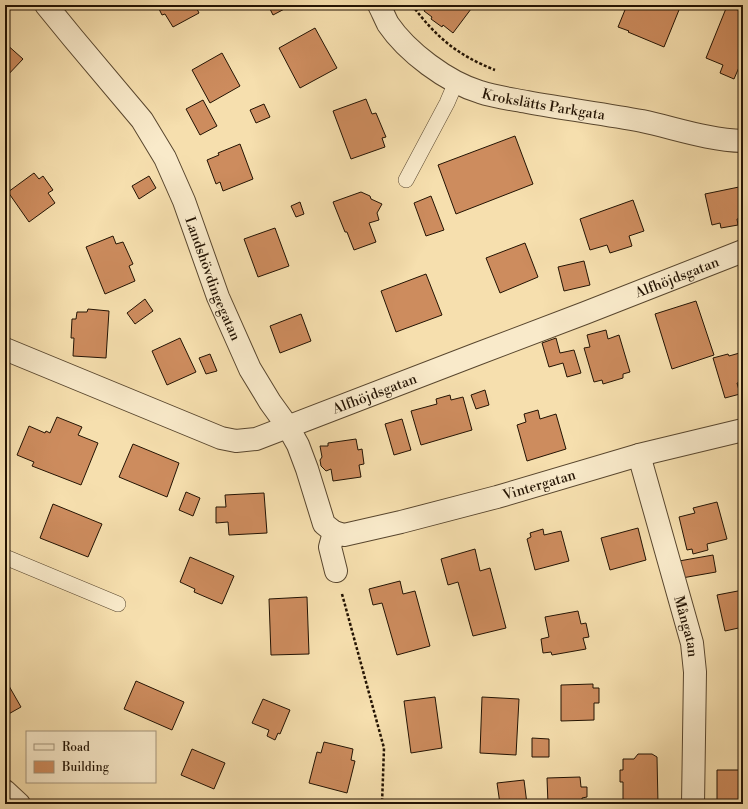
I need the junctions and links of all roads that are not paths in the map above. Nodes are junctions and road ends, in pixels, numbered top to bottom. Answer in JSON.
{"nodes":[{"id":1,"x":46,"y":5,"type":"edge"},
{"id":2,"x":379,"y":5,"type":"edge"},
{"id":3,"x":456,"y":82,"type":"junction"},
{"id":4,"x":743,"y":140,"type":"edge"},
{"id":5,"x":406,"y":180,"type":"dead end"},
{"id":6,"x":743,"y":251,"type":"edge"},
{"id":7,"x":5,"y":349,"type":"edge"},
{"id":8,"x":288,"y":427,"type":"junction"},
{"id":9,"x":743,"y":430,"type":"edge"},
{"id":10,"x":639,"y":455,"type":"junction"},
{"id":11,"x":334,"y":532,"type":"junction"},
{"id":12,"x":5,"y":557,"type":"edge"},
{"id":13,"x":336,"y":571,"type":"road end"},
{"id":14,"x":118,"y":604,"type":"dead end"},
{"id":15,"x":5,"y":792,"type":"edge"},
{"id":16,"x":19,"y":804,"type":"edge"},
{"id":17,"x":694,"y":804,"type":"edge"}],
"edges":[{"from":1,"to":8,"type":"street","name":"Landshövdingegatan"},
{"from":2,"to":3,"type":"street","name":"Krokslätts Parkgata"},
{"from":3,"to":4,"type":"street","name":"Krokslätts Parkgata"},
{"from":3,"to":5,"type":"lane"},
{"from":6,"to":8,"type":"street","name":"Alfhöjdsgatan"},
{"from":7,"to":8,"type":"street","name":"Alfhöjdsgatan"},
{"from":8,"to":11,"type":"street","name":"Landshövdingegatan"},
{"from":9,"to":10,"type":"street","name":"Vintergatan"},
{"from":10,"to":11,"type":"street","name":"Vintergatan"},
{"from":10,"to":17,"type":"street","name":"Mångatan"},
{"from":11,"to":13,"type":"street"},
{"from":12,"to":14,"type":"lane"},
{"from":15,"to":16,"type":"street"}]}
